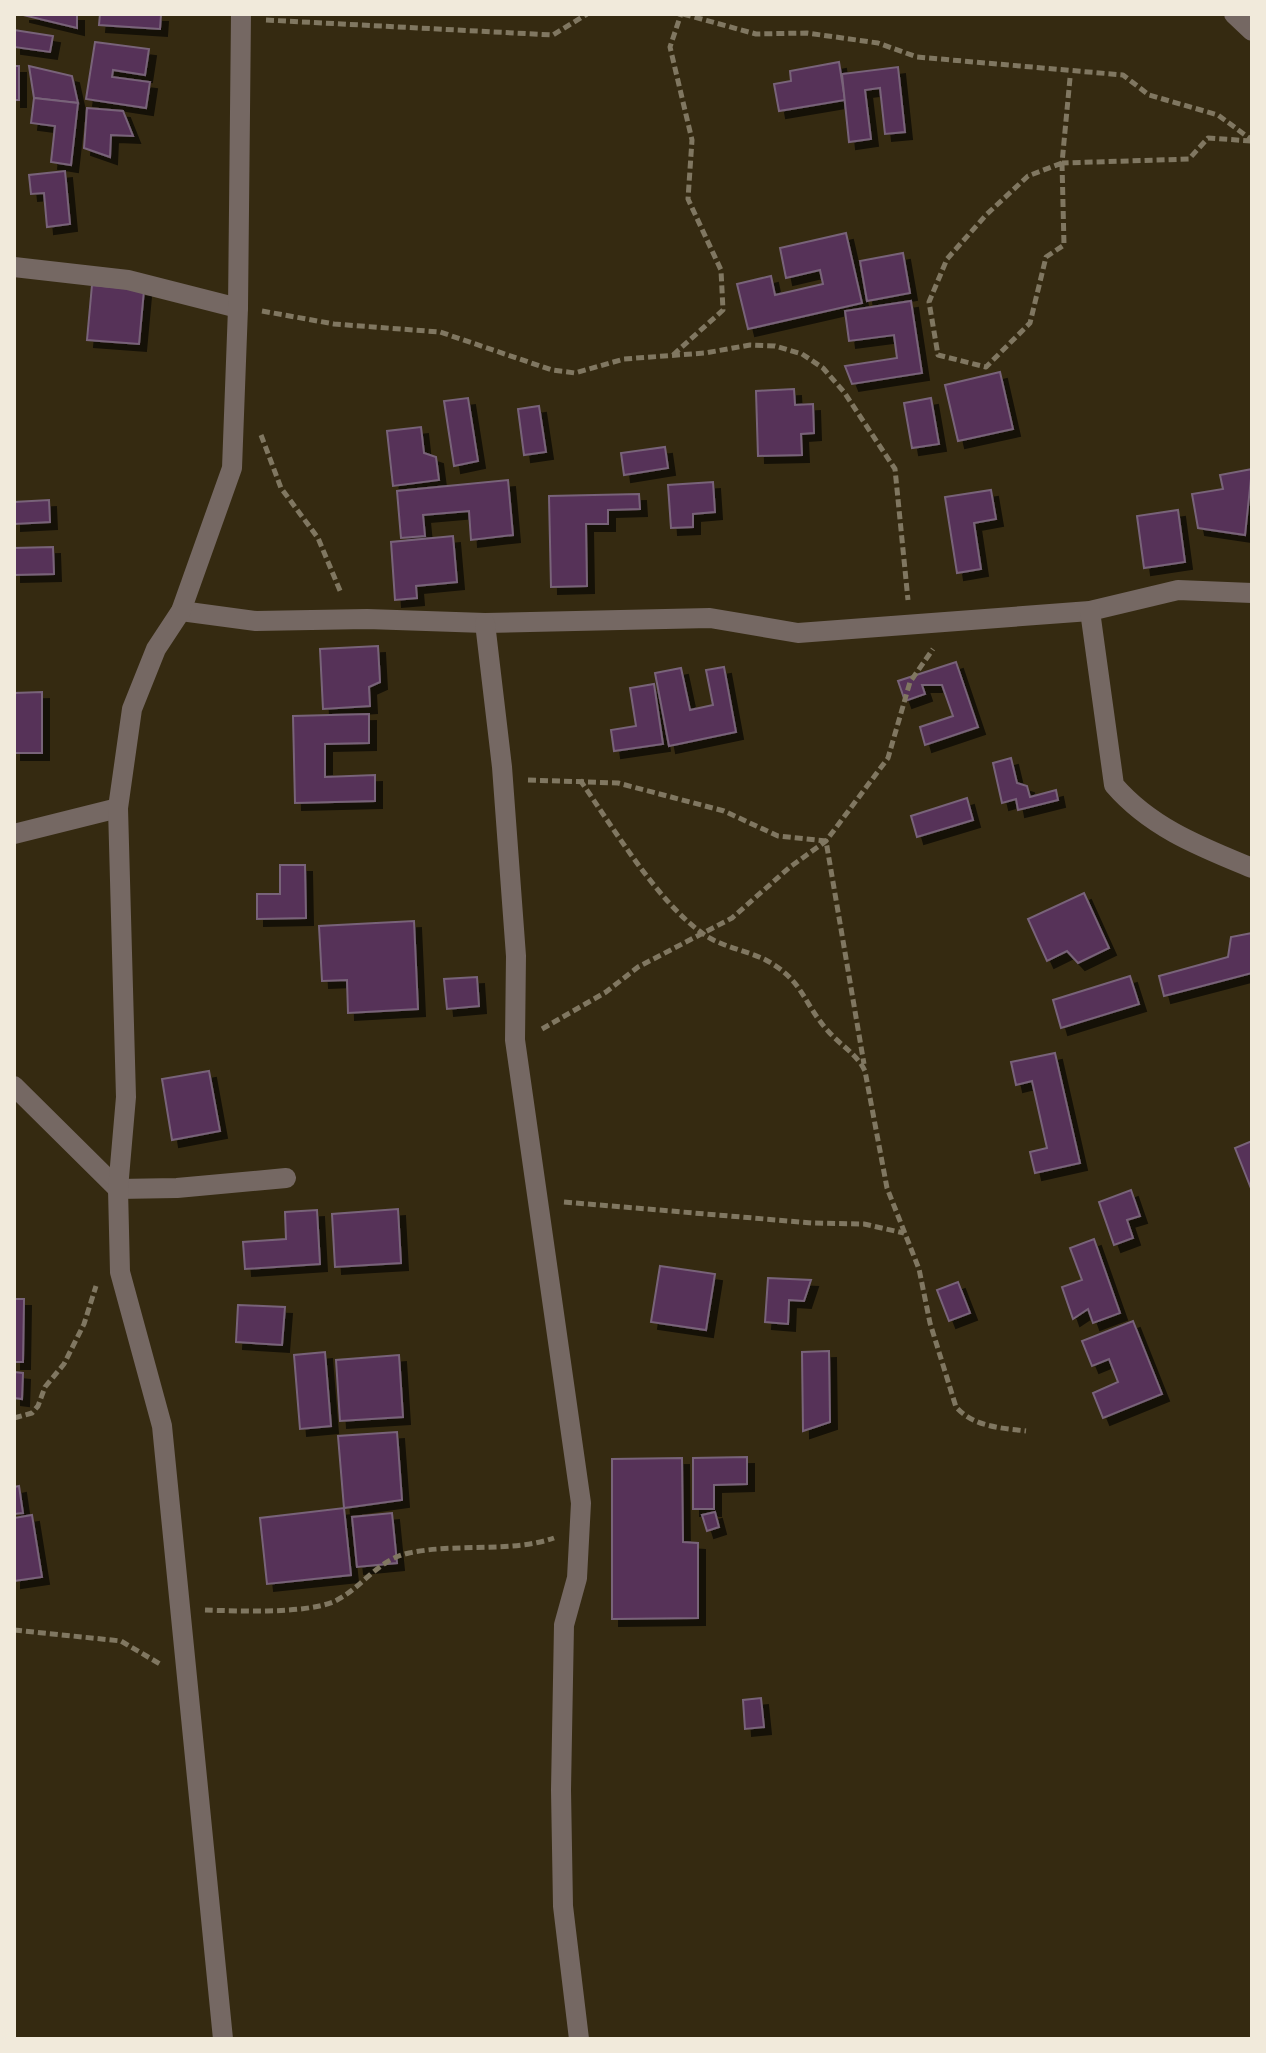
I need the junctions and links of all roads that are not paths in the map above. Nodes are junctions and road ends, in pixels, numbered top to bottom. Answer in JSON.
{"nodes":[{"id":1,"x":1234,"y":14,"type":"edge"},
{"id":2,"x":241,"y":16,"type":"edge"},
{"id":3,"x":1252,"y":31,"type":"edge"},
{"id":4,"x":14,"y":267,"type":"edge"},
{"id":5,"x":238,"y":308,"type":"junction"},
{"id":6,"x":1252,"y":593,"type":"edge"},
{"id":7,"x":181,"y":611,"type":"junction"},
{"id":8,"x":1090,"y":611,"type":"junction"},
{"id":9,"x":485,"y":623,"type":"junction"},
{"id":10,"x":118,"y":808,"type":"junction"},
{"id":11,"x":14,"y":834,"type":"edge"},
{"id":12,"x":1252,"y":868,"type":"edge"},
{"id":13,"x":14,"y":1086,"type":"edge"},
{"id":14,"x":286,"y":1178,"type":"dead end"},
{"id":15,"x":118,"y":1189,"type":"junction"},
{"id":16,"x":223,"y":2039,"type":"edge"},
{"id":17,"x":579,"y":2039,"type":"edge"}],
"edges":[{"from":1,"to":3,"type":"street"},
{"from":2,"to":5,"type":"street"},
{"from":4,"to":5,"type":"street"},
{"from":5,"to":7,"type":"street"},
{"from":6,"to":8,"type":"street"},
{"from":7,"to":9,"type":"street"},
{"from":7,"to":10,"type":"street"},
{"from":8,"to":9,"type":"street"},
{"from":8,"to":12,"type":"street"},
{"from":9,"to":17,"type":"street"},
{"from":10,"to":11,"type":"street"},
{"from":10,"to":15,"type":"street"},
{"from":13,"to":15,"type":"street"},
{"from":14,"to":15,"type":"street"},
{"from":15,"to":16,"type":"street"}]}
